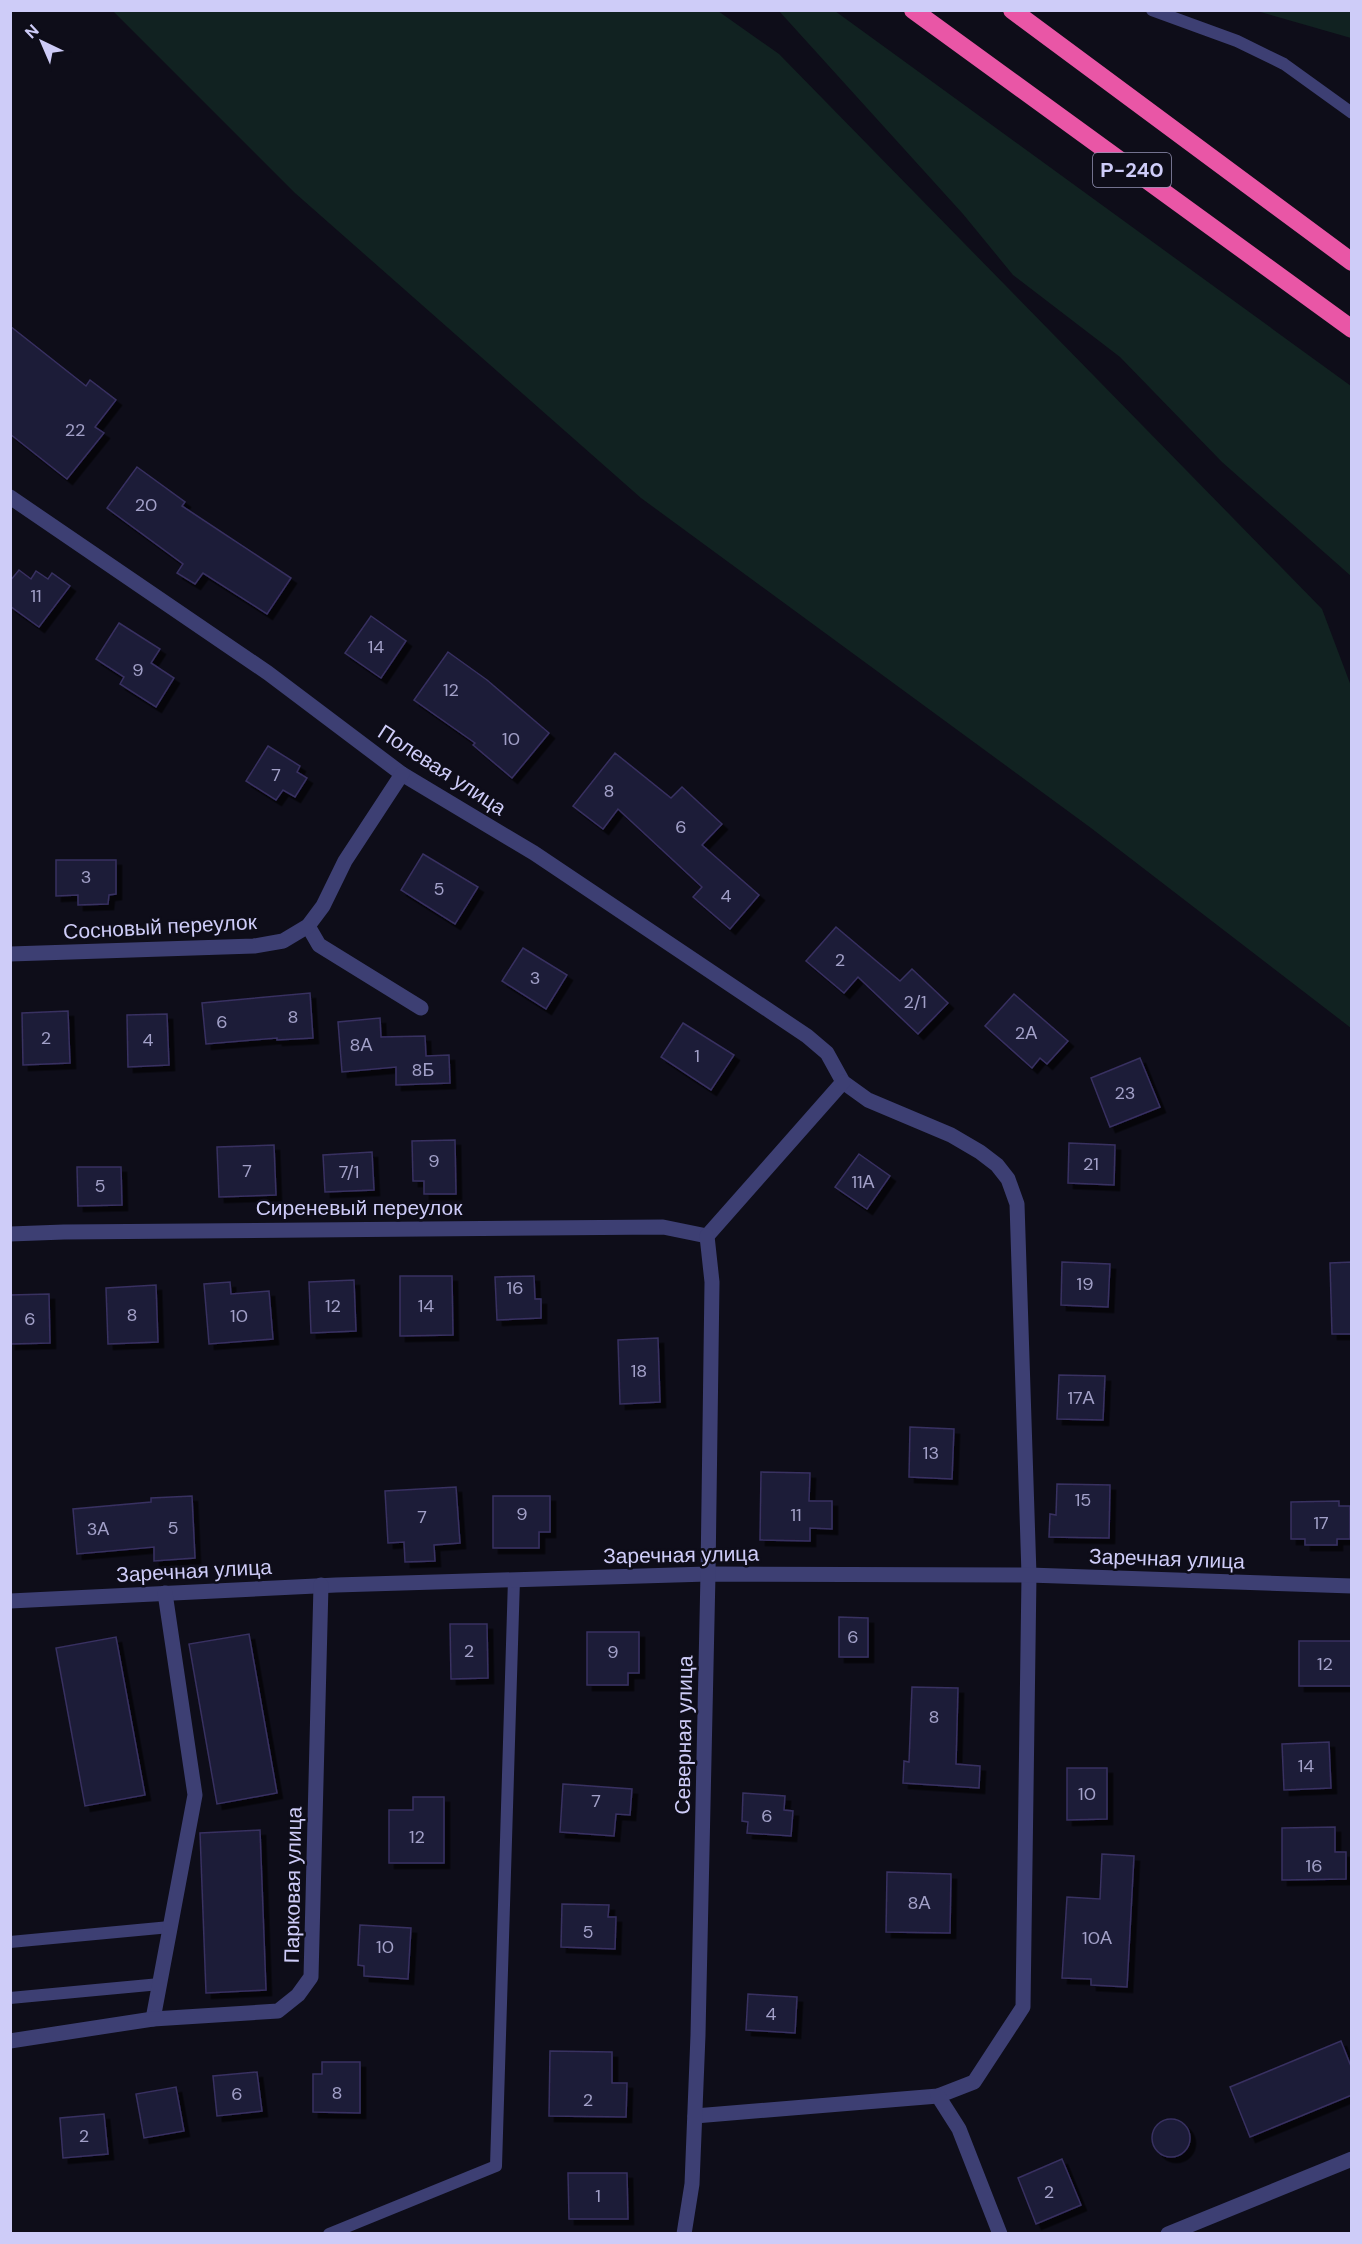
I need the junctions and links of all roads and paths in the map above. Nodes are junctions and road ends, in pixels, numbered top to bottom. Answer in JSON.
{"nodes":[{"id":1,"x":913,"y":10,"type":"edge"},
{"id":2,"x":1012,"y":10,"type":"edge"},
{"id":3,"x":1152,"y":10,"type":"edge"},
{"id":4,"x":1350,"y":110,"type":"edge"},
{"id":5,"x":1352,"y":262,"type":"edge"},
{"id":6,"x":1352,"y":329,"type":"edge"},
{"id":7,"x":10,"y":497,"type":"edge"},
{"id":8,"x":402,"y":774,"type":"junction"},
{"id":9,"x":308,"y":926,"type":"junction"},
{"id":10,"x":10,"y":954,"type":"edge"},
{"id":11,"x":421,"y":1008,"type":"dead end"},
{"id":12,"x":843,"y":1082,"type":"junction"},
{"id":13,"x":10,"y":1234,"type":"edge"},
{"id":14,"x":707,"y":1236,"type":"junction"},
{"id":15,"x":708,"y":1574,"type":"junction"},
{"id":16,"x":1029,"y":1575,"type":"junction"},
{"id":17,"x":514,"y":1579,"type":"junction"},
{"id":18,"x":321,"y":1585,"type":"junction"},
{"id":19,"x":1352,"y":1587,"type":"edge"},
{"id":20,"x":165,"y":1593,"type":"junction"},
{"id":21,"x":10,"y":1601,"type":"edge"},
{"id":22,"x":170,"y":1927,"type":"junction"},
{"id":23,"x":10,"y":1942,"type":"edge"},
{"id":24,"x":160,"y":1984,"type":"junction"},
{"id":25,"x":10,"y":1998,"type":"edge"},
{"id":26,"x":153,"y":2019,"type":"junction"},
{"id":27,"x":10,"y":2041,"type":"edge"},
{"id":28,"x":938,"y":2096,"type":"junction"},
{"id":29,"x":695,"y":2116,"type":"junction"},
{"id":30,"x":1352,"y":2159,"type":"edge"},
{"id":31,"x":329,"y":2234,"type":"edge"},
{"id":32,"x":684,"y":2234,"type":"edge"},
{"id":33,"x":1000,"y":2234,"type":"edge"},
{"id":34,"x":1168,"y":2234,"type":"edge"}],
"edges":[{"from":1,"to":6,"type":"highway","number":"Р-240"},
{"from":2,"to":5,"type":"highway","number":"Р-240"},
{"from":3,"to":4,"type":"lane"},
{"from":7,"to":8,"type":"street","name":"Полевая улица"},
{"from":8,"to":9,"type":"street","name":"Сосновый переулок"},
{"from":8,"to":12,"type":"street","name":"Полевая улица"},
{"from":9,"to":10,"type":"street","name":"Сосновый переулок"},
{"from":9,"to":11,"type":"street"},
{"from":12,"to":14,"type":"street"},
{"from":12,"to":16,"type":"street"},
{"from":13,"to":14,"type":"street","name":"Сиреневый переулок"},
{"from":14,"to":15,"type":"street","name":"Северная улица"},
{"from":15,"to":16,"type":"street","name":"Заречная улица"},
{"from":15,"to":17,"type":"street","name":"Заречная улица"},
{"from":15,"to":29,"type":"street","name":"Северная улица"},
{"from":16,"to":19,"type":"street","name":"Заречная улица"},
{"from":16,"to":28,"type":"street"},
{"from":17,"to":18,"type":"street","name":"Заречная улица"},
{"from":17,"to":31,"type":"lane"},
{"from":18,"to":20,"type":"street","name":"Заречная улица"},
{"from":18,"to":26,"type":"street","name":"Парковая улица"},
{"from":20,"to":21,"type":"street","name":"Заречная улица"},
{"from":20,"to":22,"type":"street"},
{"from":22,"to":23,"type":"lane"},
{"from":22,"to":24,"type":"street"},
{"from":24,"to":25,"type":"lane"},
{"from":24,"to":26,"type":"street"},
{"from":26,"to":27,"type":"street","name":"Парковая улица"},
{"from":28,"to":29,"type":"street"},
{"from":28,"to":33,"type":"street"},
{"from":29,"to":32,"type":"street","name":"Северная улица"},
{"from":30,"to":34,"type":"street"}]}
